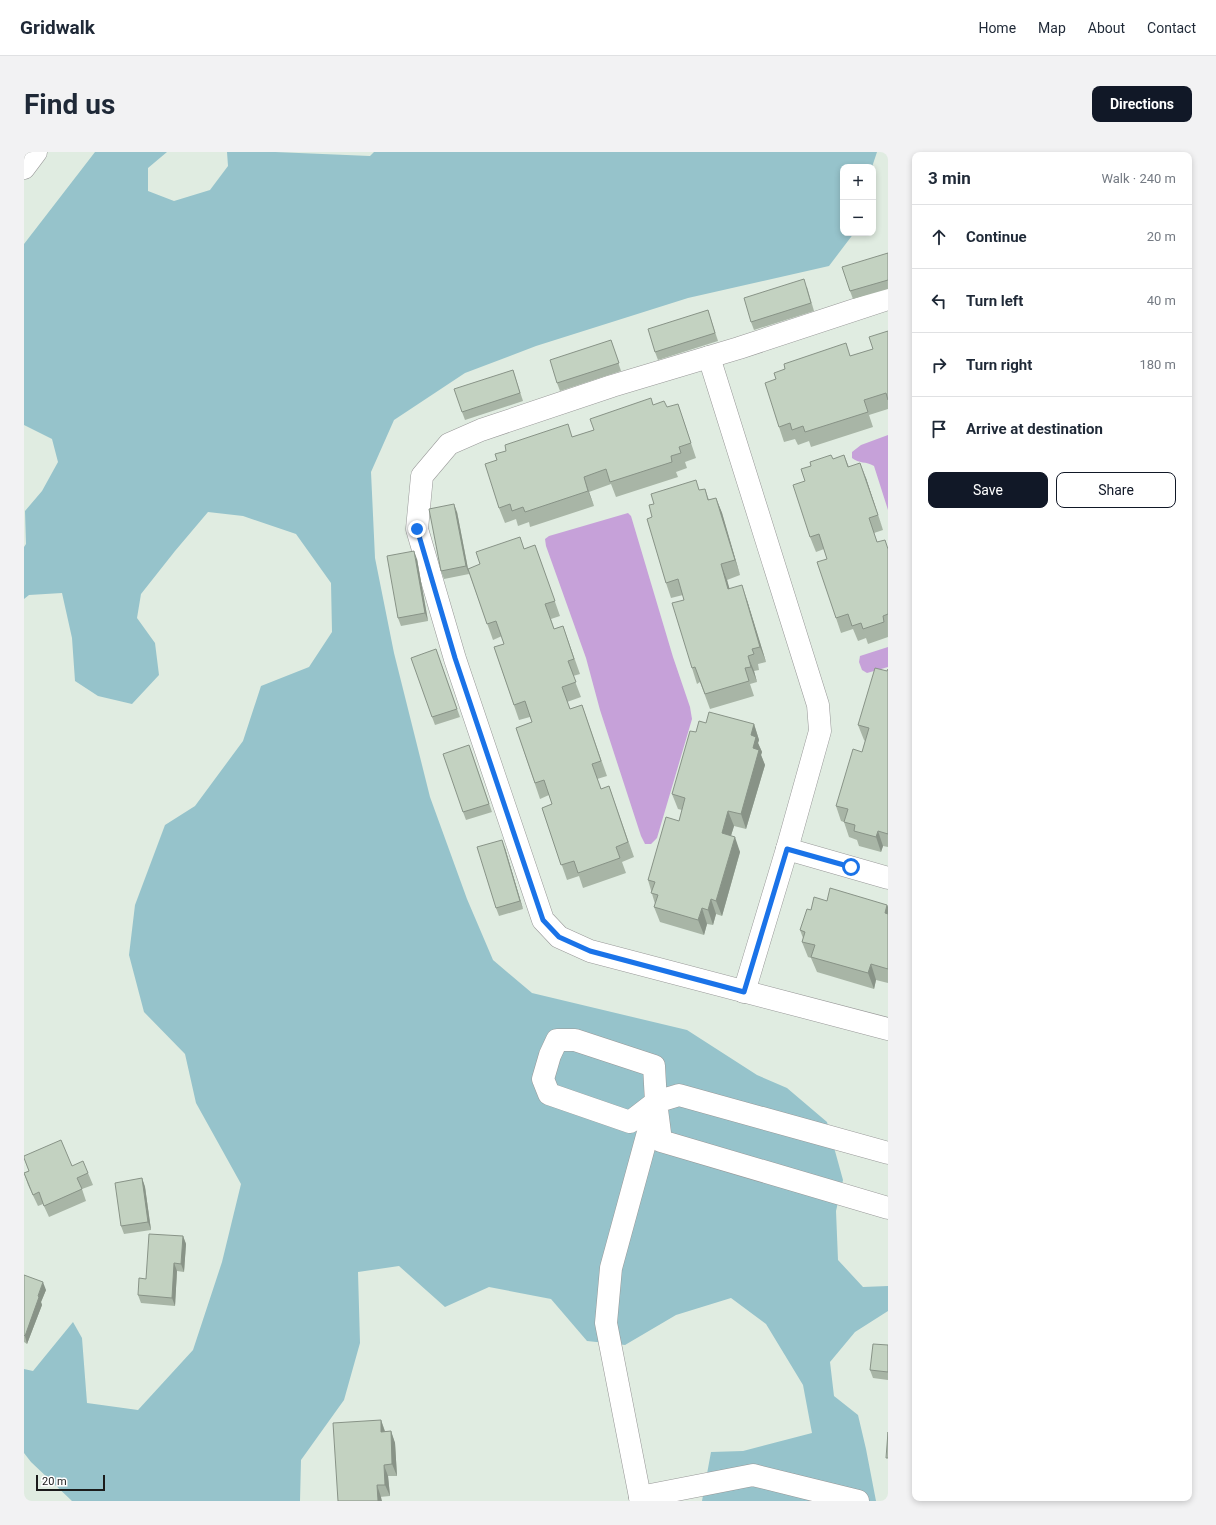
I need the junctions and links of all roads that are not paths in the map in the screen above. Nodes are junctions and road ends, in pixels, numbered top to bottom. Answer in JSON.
{"nodes":[{"id":1,"x":36,"y":152,"type":"edge"},
{"id":2,"x":24,"y":168,"type":"edge"},
{"id":3,"x":888,"y":299,"type":"edge"},
{"id":4,"x":709,"y":357,"type":"junction"},
{"id":5,"x":787,"y":849,"type":"junction"},
{"id":6,"x":888,"y":878,"type":"edge"},
{"id":7,"x":744,"y":992,"type":"junction"},
{"id":8,"x":888,"y":1029,"type":"edge"},
{"id":9,"x":656,"y":1102,"type":"junction"},
{"id":10,"x":888,"y":1153,"type":"edge"},
{"id":11,"x":888,"y":1208,"type":"edge"},
{"id":12,"x":640,"y":1499,"type":"edge"},
{"id":13,"x":858,"y":1501,"type":"edge"}],
"edges":[{"from":1,"to":2,"type":"street"},
{"from":3,"to":4,"type":"street"},
{"from":4,"to":5,"type":"street"},
{"from":4,"to":7,"type":"street"},
{"from":5,"to":6,"type":"street"},
{"from":5,"to":7,"type":"street"},
{"from":7,"to":8,"type":"street"},
{"from":9,"to":9,"type":"street"},
{"from":9,"to":10,"type":"street"},
{"from":9,"to":11,"type":"street"},
{"from":9,"to":12,"type":"street"},
{"from":12,"to":13,"type":"street"}]}
